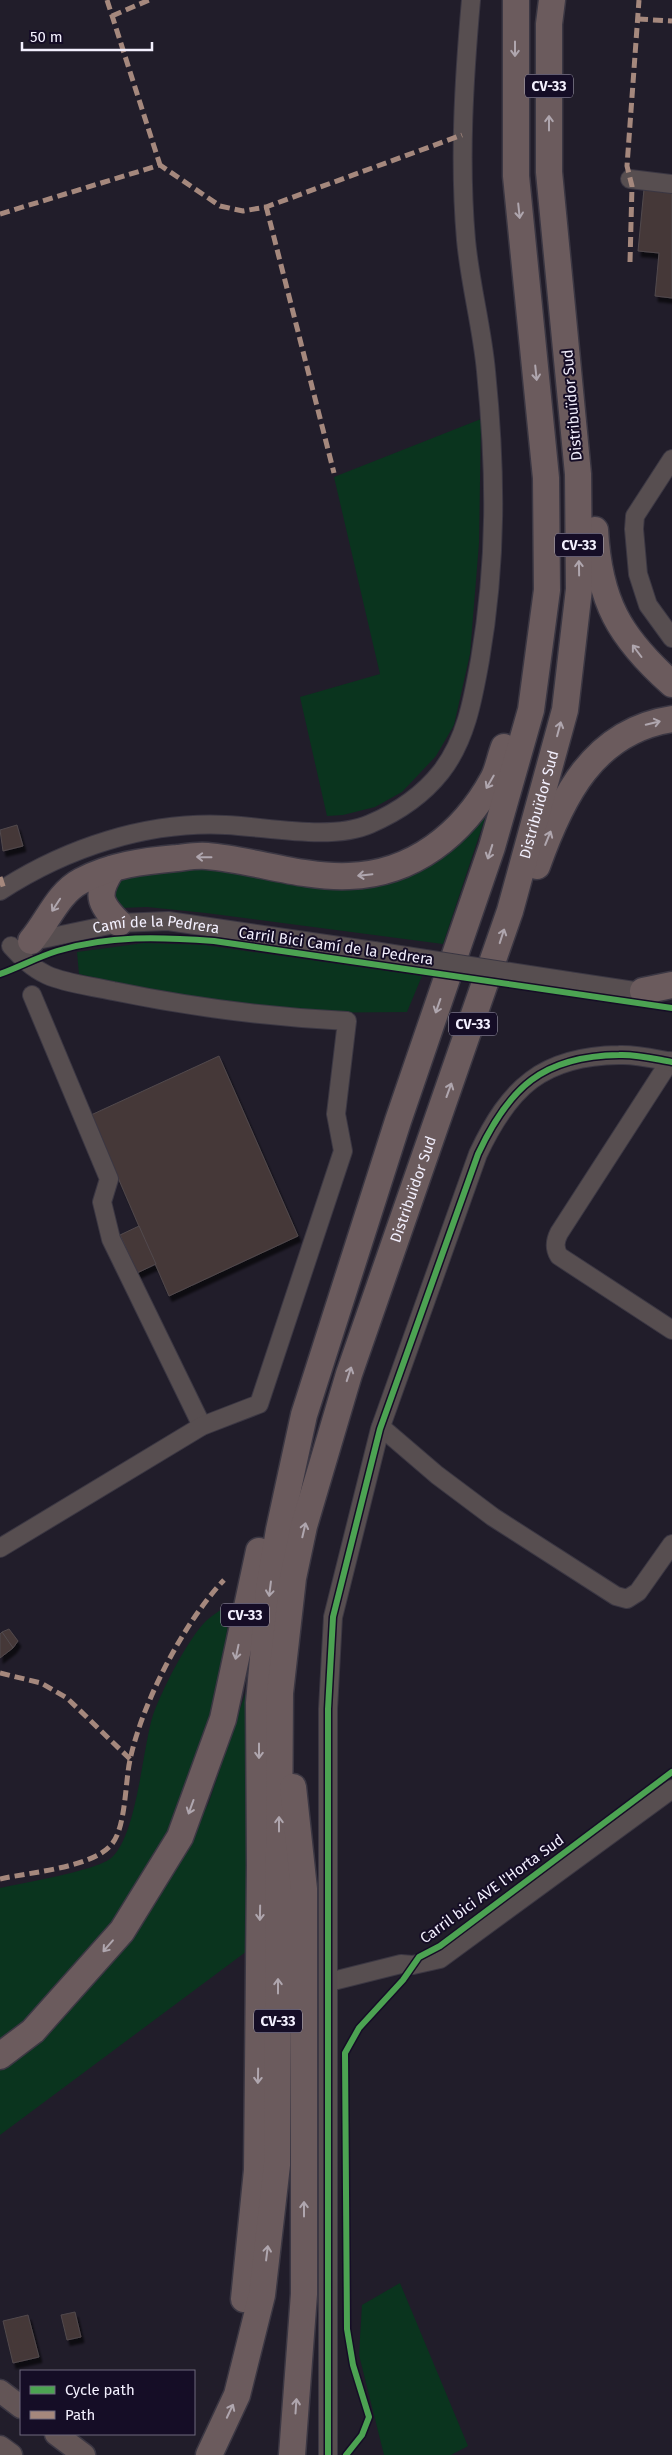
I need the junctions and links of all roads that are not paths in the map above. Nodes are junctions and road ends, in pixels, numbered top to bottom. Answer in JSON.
{"nodes":[{"id":1,"x":471,"y":0,"type":"edge"},
{"id":2,"x":516,"y":0,"type":"edge"},
{"id":3,"x":552,"y":0,"type":"edge"},
{"id":4,"x":549,"y":172,"type":"junction"},
{"id":5,"x":630,"y":179,"type":"dead end"},
{"id":6,"x":672,"y":184,"type":"edge"},
{"id":7,"x":672,"y":459,"type":"edge"},
{"id":8,"x":546,"y":478,"type":"junction"},
{"id":9,"x":672,"y":638,"type":"edge"},
{"id":10,"x":672,"y":684,"type":"edge"},
{"id":11,"x":672,"y":719,"type":"edge"},
{"id":12,"x":112,"y":869,"type":"junction"},
{"id":13,"x":0,"y":892,"type":"edge"},
{"id":14,"x":510,"y":911,"type":"junction"},
{"id":15,"x":119,"y":923,"type":"junction"},
{"id":16,"x":14,"y":946,"type":"edge"},
{"id":17,"x":672,"y":989,"type":"edge"},
{"id":18,"x":643,"y":991,"type":"joint"},
{"id":19,"x":32,"y":995,"type":"dead end"},
{"id":20,"x":671,"y":1062,"type":"edge"},
{"id":21,"x":398,"y":1121,"type":"junction"},
{"id":22,"x":672,"y":1330,"type":"edge"},
{"id":23,"x":202,"y":1426,"type":"junction"},
{"id":24,"x":381,"y":1427,"type":"junction"},
{"id":25,"x":672,"y":1544,"type":"edge"},
{"id":26,"x":0,"y":1548,"type":"edge"},
{"id":27,"x":294,"y":1578,"type":"junction"},
{"id":28,"x":672,"y":1789,"type":"edge"},
{"id":29,"x":329,"y":1982,"type":"junction"},
{"id":30,"x":0,"y":2056,"type":"edge"},
{"id":31,"x":0,"y":2392,"type":"edge"},
{"id":32,"x":20,"y":2406,"type":"edge"},
{"id":33,"x":57,"y":2435,"type":"edge"},
{"id":34,"x":0,"y":2447,"type":"edge"},
{"id":35,"x":11,"y":2455,"type":"edge"},
{"id":36,"x":84,"y":2455,"type":"edge"},
{"id":37,"x":190,"y":2455,"type":"edge"},
{"id":38,"x":210,"y":2455,"type":"edge"},
{"id":39,"x":292,"y":2455,"type":"edge"},
{"id":40,"x":328,"y":2455,"type":"edge"}],
"edges":[{"from":1,"to":13,"type":"street"},
{"from":2,"to":8,"type":"highway","number":"CV-33","one_way":true},
{"from":4,"to":3,"type":"highway","name":"Distribuïdor Sud","number":"CV-33","one_way":true},
{"from":10,"to":4,"type":"highway","one_way":true},
{"from":14,"to":4,"type":"highway","name":"Distribuïdor Sud","number":"CV-33","one_way":true},
{"from":5,"to":6,"type":"street"},
{"from":7,"to":9,"type":"street"},
{"from":8,"to":12,"type":"highway","one_way":true},
{"from":8,"to":21,"type":"highway","number":"CV-33","one_way":true},
{"from":14,"to":11,"type":"highway","one_way":true},
{"from":12,"to":15,"type":"highway"},
{"from":12,"to":16,"type":"highway","one_way":true},
{"from":27,"to":14,"type":"highway","name":"Distribuïdor Sud","number":"CV-33","one_way":true},
{"from":15,"to":16,"type":"street","name":"Camí de la Pedrera"},
{"from":15,"to":18,"type":"street","name":"Camí de la Pedrera","bridge":true},
{"from":16,"to":23,"type":"street"},
{"from":17,"to":18,"type":"highway"},
{"from":19,"to":23,"type":"street"},
{"from":20,"to":22,"type":"street"},
{"from":20,"to":24,"type":"street"},
{"from":21,"to":30,"type":"highway","number":"CV-33","one_way":true},
{"from":21,"to":37,"type":"highway","one_way":true},
{"from":23,"to":26,"type":"street"},
{"from":24,"to":25,"type":"street"},
{"from":24,"to":29,"type":"street"},
{"from":38,"to":27,"type":"highway","number":"CV-33","one_way":true},
{"from":39,"to":27,"type":"highway","one_way":true},
{"from":28,"to":29,"type":"street"},
{"from":29,"to":40,"type":"street"},
{"from":31,"to":32,"type":"main road"},
{"from":33,"to":36,"type":"main road"},
{"from":34,"to":35,"type":"main road"}]}
